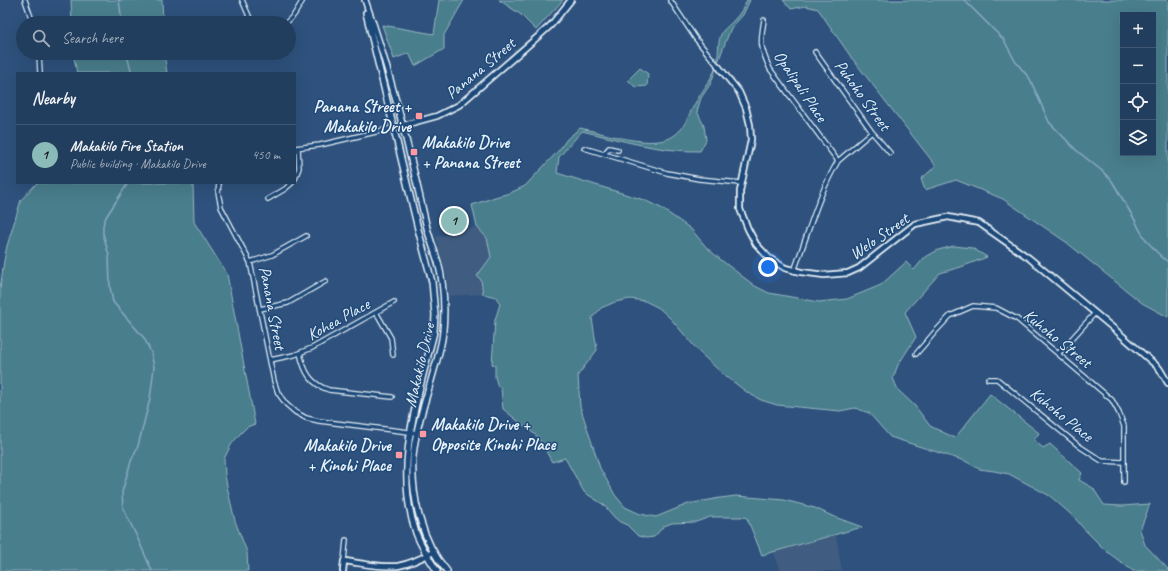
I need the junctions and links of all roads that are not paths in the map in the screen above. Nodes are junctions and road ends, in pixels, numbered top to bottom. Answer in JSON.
{"nodes":[{"id":1,"x":25,"y":0,"type":"edge"},
{"id":2,"x":242,"y":0,"type":"edge"},
{"id":3,"x":303,"y":0,"type":"edge"},
{"id":4,"x":364,"y":0,"type":"edge"},
{"id":5,"x":571,"y":0,"type":"edge"},
{"id":6,"x":670,"y":0,"type":"edge"},
{"id":7,"x":31,"y":16,"type":"edge"},
{"id":8,"x":249,"y":16,"type":"edge"},
{"id":9,"x":293,"y":16,"type":"edge"},
{"id":10,"x":764,"y":20,"type":"dead end"},
{"id":11,"x":815,"y":52,"type":"dead end"},
{"id":12,"x":39,"y":60,"type":"edge"},
{"id":13,"x":718,"y":66,"type":"joint"},
{"id":14,"x":40,"y":72,"type":"edge"},
{"id":15,"x":403,"y":126,"type":"junction"},
{"id":16,"x":394,"y":128,"type":"junction"},
{"id":17,"x":872,"y":132,"type":"junction"},
{"id":18,"x":297,"y":148,"type":"edge"},
{"id":19,"x":584,"y":148,"type":"dead end"},
{"id":20,"x":618,"y":150,"type":"dead end"},
{"id":21,"x":890,"y":153,"type":"dead end"},
{"id":22,"x":604,"y":154,"type":"junction"},
{"id":23,"x":838,"y":161,"type":"junction"},
{"id":24,"x":296,"y":176,"type":"edge"},
{"id":25,"x":741,"y":183,"type":"junction"},
{"id":26,"x":219,"y":184,"type":"edge"},
{"id":27,"x":291,"y":184,"type":"edge"},
{"id":28,"x":268,"y":199,"type":"dead end"},
{"id":29,"x":427,"y":227,"type":"junction"},
{"id":30,"x":418,"y":229,"type":"junction"},
{"id":31,"x":306,"y":236,"type":"dead end"},
{"id":32,"x":250,"y":262,"type":"junction"},
{"id":33,"x":794,"y":271,"type":"junction"},
{"id":34,"x":326,"y":282,"type":"dead end"},
{"id":35,"x":394,"y":302,"type":"dead end"},
{"id":36,"x":260,"y":309,"type":"junction"},
{"id":37,"x":376,"y":312,"type":"junction"},
{"id":38,"x":1095,"y":313,"type":"junction"},
{"id":39,"x":300,"y":353,"type":"junction"},
{"id":40,"x":916,"y":354,"type":"dead end"},
{"id":41,"x":1058,"y":354,"type":"junction"},
{"id":42,"x":393,"y":355,"type":"dead end"},
{"id":43,"x":270,"y":360,"type":"junction"},
{"id":44,"x":988,"y":379,"type":"dead end"},
{"id":45,"x":1168,"y":383,"type":"edge"},
{"id":46,"x":392,"y":397,"type":"dead end"},
{"id":47,"x":410,"y":432,"type":"junction"},
{"id":48,"x":417,"y":433,"type":"junction"},
{"id":49,"x":1123,"y":462,"type":"junction"},
{"id":50,"x":1124,"y":482,"type":"dead end"},
{"id":51,"x":346,"y":540,"type":"dead end"},
{"id":52,"x":433,"y":552,"type":"junction"},
{"id":53,"x":427,"y":555,"type":"junction"},
{"id":54,"x":344,"y":561,"type":"junction"},
{"id":55,"x":399,"y":565,"type":"junction"},
{"id":56,"x":343,"y":571,"type":"edge"},
{"id":57,"x":402,"y":571,"type":"edge"},
{"id":58,"x":437,"y":571,"type":"edge"},
{"id":59,"x":446,"y":571,"type":"edge"}],
"edges":[{"from":1,"to":7,"type":"street"},
{"from":2,"to":8,"type":"street"},
{"from":3,"to":9,"type":"street"},
{"from":4,"to":15,"type":"main road","name":"Makakilo Drive"},
{"from":4,"to":16,"type":"main road","name":"Makakilo Drive"},
{"from":5,"to":15,"type":"street","name":"Panana Street"},
{"from":6,"to":13,"type":"street","name":"Welo Street"},
{"from":10,"to":23,"type":"street","name":"Opalipali Place"},
{"from":11,"to":17,"type":"street","name":"Puhoho Street"},
{"from":12,"to":14,"type":"street"},
{"from":13,"to":25,"type":"street","name":"Welo Street"},
{"from":15,"to":16,"type":"street","name":"Panana Street"},
{"from":15,"to":29,"type":"main road","name":"Makakilo Drive"},
{"from":16,"to":18,"type":"street","name":"Panana Street"},
{"from":16,"to":30,"type":"main road","name":"Makakilo Drive"},
{"from":17,"to":21,"type":"street","name":"Puhoho Street"},
{"from":17,"to":23,"type":"street"},
{"from":18,"to":24,"type":"street"},
{"from":19,"to":22,"type":"street"},
{"from":20,"to":22,"type":"street"},
{"from":22,"to":25,"type":"street"},
{"from":23,"to":33,"type":"street"},
{"from":25,"to":33,"type":"street","name":"Welo Street"},
{"from":26,"to":32,"type":"street","name":"Panana Street"},
{"from":27,"to":28,"type":"street"},
{"from":29,"to":30,"type":"main road"},
{"from":29,"to":48,"type":"main road","name":"Makakilo Drive"},
{"from":30,"to":47,"type":"main road","name":"Makakilo Drive"},
{"from":31,"to":32,"type":"street"},
{"from":32,"to":36,"type":"street","name":"Panana Street"},
{"from":33,"to":38,"type":"street","name":"Welo Street"},
{"from":34,"to":36,"type":"street"},
{"from":35,"to":37,"type":"street","name":"Kohea Place"},
{"from":36,"to":43,"type":"street","name":"Panana Street"},
{"from":37,"to":39,"type":"street","name":"Kohea Place"},
{"from":37,"to":42,"type":"street"},
{"from":38,"to":41,"type":"street"},
{"from":38,"to":45,"type":"street","name":"Welo Street"},
{"from":39,"to":43,"type":"street","name":"Kohea Place"},
{"from":39,"to":46,"type":"street"},
{"from":40,"to":41,"type":"street","name":"Kuhoho Street"},
{"from":41,"to":49,"type":"street","name":"Kuhoho Street"},
{"from":43,"to":47,"type":"street","name":"Panana Street"},
{"from":44,"to":49,"type":"street","name":"Kuhoho Place"},
{"from":47,"to":48,"type":"street","name":"Panana Street"},
{"from":47,"to":53,"type":"main road","name":"Makakilo Drive"},
{"from":48,"to":52,"type":"main road","name":"Makakilo Drive"},
{"from":49,"to":50,"type":"street","name":"Kuhoho Street"},
{"from":51,"to":54,"type":"street"},
{"from":52,"to":53,"type":"street"},
{"from":52,"to":59,"type":"main road","name":"Makakilo Drive"},
{"from":53,"to":55,"type":"street"},
{"from":53,"to":58,"type":"main road","name":"Makakilo Drive"},
{"from":54,"to":55,"type":"street"},
{"from":54,"to":56,"type":"street"},
{"from":55,"to":57,"type":"street"}]}
